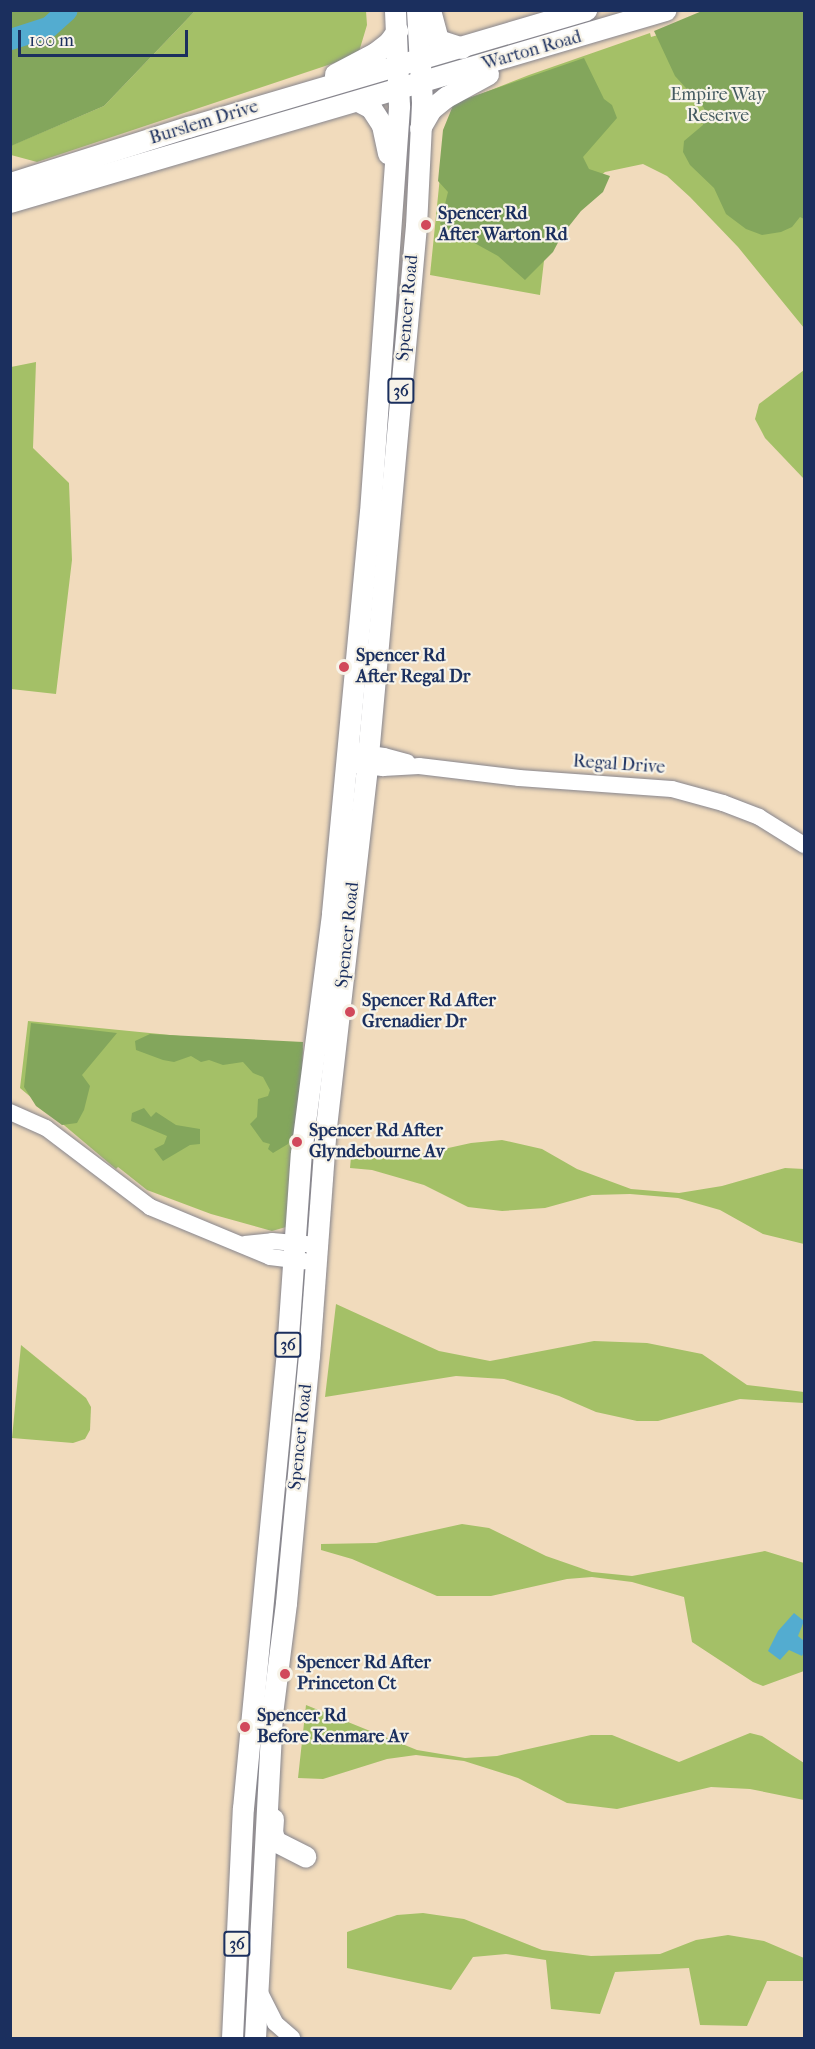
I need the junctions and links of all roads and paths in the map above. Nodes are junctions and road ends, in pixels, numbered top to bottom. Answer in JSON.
{"nodes":[{"id":1,"x":417,"y":10,"type":"edge"},
{"id":2,"x":430,"y":10,"type":"edge"},
{"id":3,"x":586,"y":10,"type":"edge"},
{"id":4,"x":665,"y":10,"type":"edge"},
{"id":5,"x":396,"y":21,"type":"edge"},
{"id":6,"x":565,"y":41,"type":"junction"},
{"id":7,"x":462,"y":48,"type":"junction"},
{"id":8,"x":420,"y":60,"type":"junction"},
{"id":9,"x":398,"y":67,"type":"junction"},
{"id":10,"x":421,"y":83,"type":"junction"},
{"id":11,"x":398,"y":90,"type":"junction"},
{"id":12,"x":358,"y":101,"type":"junction"},
{"id":13,"x":255,"y":108,"type":"junction"},
{"id":14,"x":419,"y":129,"type":"junction"},
{"id":15,"x":144,"y":141,"type":"junction"},
{"id":16,"x":205,"y":145,"type":"junction"},
{"id":17,"x":10,"y":183,"type":"edge"},
{"id":18,"x":393,"y":198,"type":"junction"},
{"id":19,"x":10,"y":202,"type":"edge"},
{"id":20,"x":408,"y":309,"type":"junction"},
{"id":21,"x":381,"y":369,"type":"junction"},
{"id":22,"x":377,"y":653,"type":"junction"},
{"id":23,"x":351,"y":707,"type":"junction"},
{"id":24,"x":357,"y":759,"type":"junction"},
{"id":25,"x":804,"y":845,"type":"edge"},
{"id":26,"x":354,"y":891,"type":"junction"},
{"id":27,"x":320,"y":1000,"type":"junction"},
{"id":28,"x":10,"y":1112,"type":"edge"},
{"id":29,"x":294,"y":1251,"type":"junction"},
{"id":30,"x":317,"y":1254,"type":"junction"},
{"id":31,"x":284,"y":1628,"type":"junction"},
{"id":32,"x":248,"y":1774,"type":"junction"},
{"id":33,"x":272,"y":1848,"type":"junction"},
{"id":34,"x":305,"y":1856,"type":"dead end"},
{"id":35,"x":234,"y":1987,"type":"junction"},
{"id":36,"x":258,"y":1989,"type":"junction"},
{"id":37,"x":232,"y":2038,"type":"edge"},
{"id":38,"x":255,"y":2038,"type":"edge"},
{"id":39,"x":292,"y":2038,"type":"edge"}],
"edges":[{"from":1,"to":8,"type":"main road","name":"Spencer Road","number":"36"},
{"from":2,"to":7,"type":"main road"},
{"from":3,"to":7,"type":"main road","name":"Warton Road"},
{"from":4,"to":6,"type":"main road","name":"Warton Road"},
{"from":5,"to":9,"type":"main road","name":"Spencer Road","number":"36"},
{"from":5,"to":13,"type":"main road"},
{"from":6,"to":10,"type":"main road","name":"Warton Road"},
{"from":6,"to":14,"type":"main road"},
{"from":7,"to":8,"type":"main road","name":"Warton Road"},
{"from":8,"to":9,"type":"main road","name":"Warton Road"},
{"from":8,"to":10,"type":"main road","name":"Spencer Road","number":"36"},
{"from":9,"to":11,"type":"main road","name":"Spencer Road","number":"36"},
{"from":9,"to":13,"type":"main road","name":"Burslem Drive"},
{"from":10,"to":11,"type":"main road","name":"Warton Road"},
{"from":10,"to":14,"type":"main road","name":"Spencer Road","number":"36"},
{"from":11,"to":12,"type":"main road","name":"Burslem Drive"},
{"from":11,"to":18,"type":"main road","name":"Spencer Road","number":"36"},
{"from":12,"to":16,"type":"main road","name":"Burslem Drive"},
{"from":12,"to":18,"type":"main road"},
{"from":13,"to":15,"type":"main road","name":"Burslem Drive"},
{"from":14,"to":20,"type":"main road","name":"Spencer Road","number":"36"},
{"from":15,"to":16,"type":"main road"},
{"from":15,"to":17,"type":"main road","name":"Burslem Drive"},
{"from":16,"to":19,"type":"main road","name":"Burslem Drive"},
{"from":18,"to":21,"type":"main road","name":"Spencer Road","number":"36"},
{"from":20,"to":21,"type":"main road"},
{"from":20,"to":22,"type":"main road","name":"Spencer Road","number":"36"},
{"from":21,"to":23,"type":"main road","name":"Spencer Road","number":"36"},
{"from":22,"to":23,"type":"main road"},
{"from":22,"to":24,"type":"main road","name":"Spencer Road","number":"36"},
{"from":23,"to":24,"type":"main road","name":"Spencer Road","number":"36"},
{"from":24,"to":25,"type":"street","name":"Regal Drive"},
{"from":24,"to":26,"type":"main road","name":"Spencer Road","number":"36"},
{"from":24,"to":27,"type":"main road","name":"Spencer Road","number":"36"},
{"from":26,"to":27,"type":"main road"},
{"from":26,"to":30,"type":"main road","name":"Spencer Road","number":"36"},
{"from":27,"to":29,"type":"main road","name":"Spencer Road","number":"36"},
{"from":28,"to":29,"type":"street"},
{"from":29,"to":30,"type":"street"},
{"from":29,"to":32,"type":"main road","name":"Spencer Road","number":"36"},
{"from":30,"to":31,"type":"main road","name":"Spencer Road","number":"36"},
{"from":31,"to":32,"type":"main road"},
{"from":31,"to":33,"type":"main road","name":"Spencer Road","number":"36"},
{"from":32,"to":35,"type":"main road","name":"Spencer Road","number":"36"},
{"from":33,"to":34,"type":"main road"},
{"from":33,"to":35,"type":"main road"},
{"from":33,"to":36,"type":"main road","name":"Spencer Road","number":"36"},
{"from":35,"to":37,"type":"main road","name":"Spencer Road","number":"36"},
{"from":36,"to":38,"type":"main road","name":"Spencer Road","number":"36"},
{"from":36,"to":39,"type":"street"}]}
